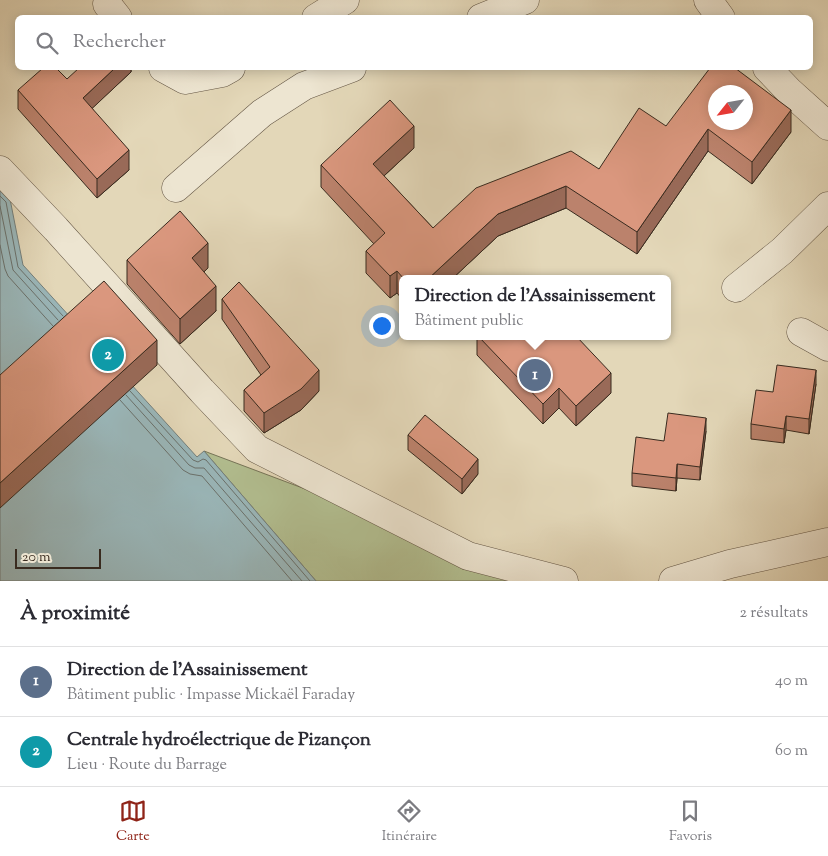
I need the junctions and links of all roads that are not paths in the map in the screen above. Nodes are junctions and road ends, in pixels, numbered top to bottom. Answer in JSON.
{"nodes":[{"id":1,"x":345,"y":0,"type":"edge"},
{"id":2,"x":525,"y":0,"type":"edge"},
{"id":3,"x":708,"y":0,"type":"edge"},
{"id":4,"x":321,"y":15,"type":"edge"},
{"id":5,"x":488,"y":15,"type":"edge"},
{"id":6,"x":720,"y":15,"type":"edge"},
{"id":7,"x":167,"y":70,"type":"edge"},
{"id":8,"x":228,"y":70,"type":"edge"},
{"id":9,"x":347,"y":70,"type":"edge"},
{"id":10,"x":769,"y":70,"type":"edge"},
{"id":11,"x":828,"y":126,"type":"edge"},
{"id":12,"x":0,"y":170,"type":"edge"},
{"id":13,"x":176,"y":188,"type":"dead end"},
{"id":14,"x":828,"y":206,"type":"edge"},
{"id":15,"x":736,"y":288,"type":"dead end"},
{"id":16,"x":801,"y":332,"type":"dead end"},
{"id":17,"x":828,"y":347,"type":"edge"},
{"id":18,"x":828,"y":542,"type":"edge"},
{"id":19,"x":564,"y":581,"type":"edge"},
{"id":20,"x":673,"y":581,"type":"edge"}],
"edges":[{"from":1,"to":4,"type":"street"},
{"from":2,"to":5,"type":"street"},
{"from":3,"to":6,"type":"street"},
{"from":7,"to":8,"type":"street"},
{"from":9,"to":13,"type":"street"},
{"from":10,"to":11,"type":"street"},
{"from":12,"to":19,"type":"street"},
{"from":14,"to":15,"type":"street"},
{"from":16,"to":17,"type":"street"},
{"from":18,"to":20,"type":"street"}]}
